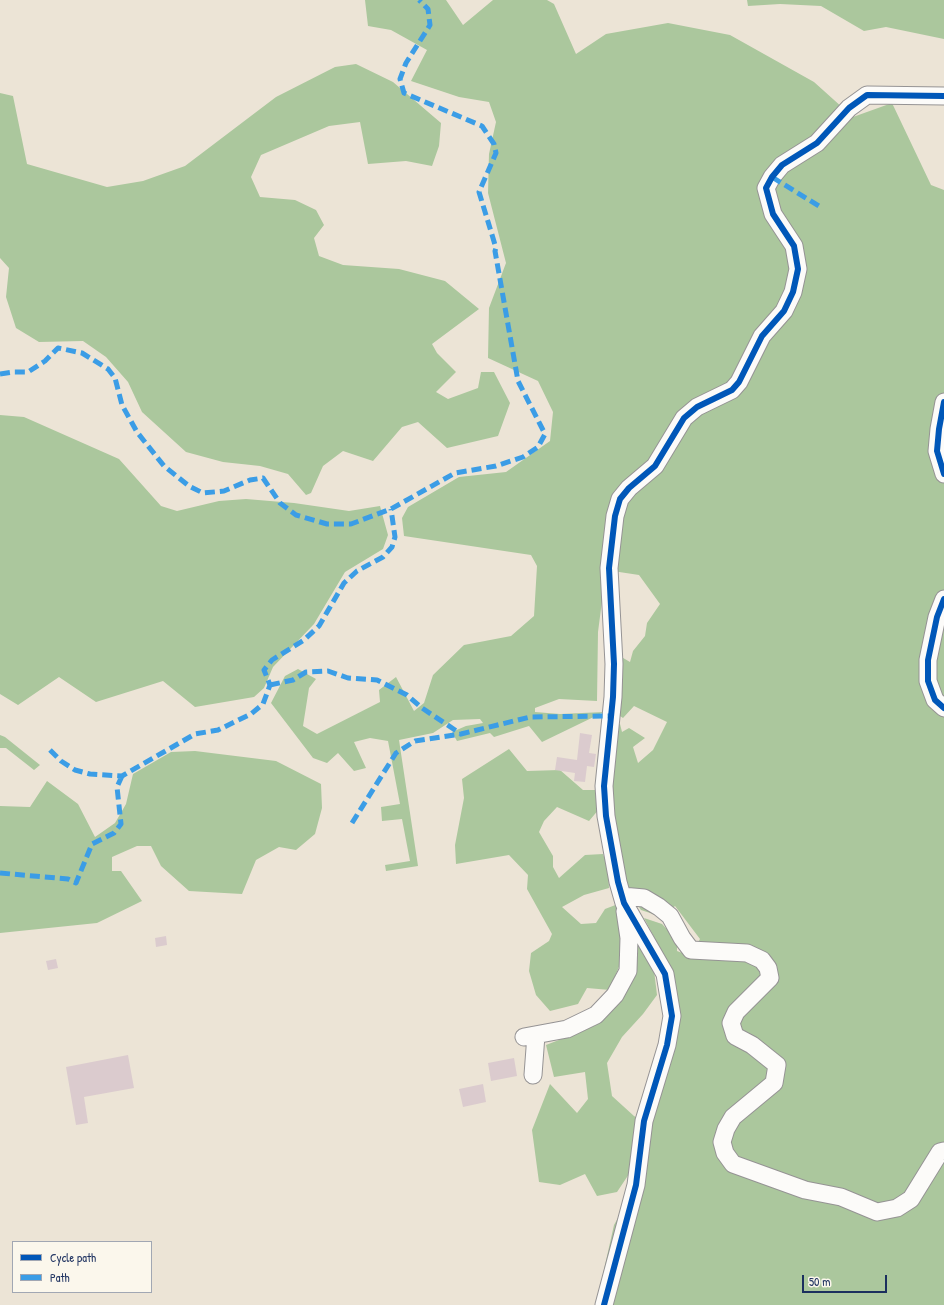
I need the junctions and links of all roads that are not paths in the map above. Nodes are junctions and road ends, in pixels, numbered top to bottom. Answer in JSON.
{"nodes":[{"id":1,"x":944,"y":96,"type":"edge"},
{"id":2,"x":944,"y":402,"type":"edge"},
{"id":3,"x":944,"y":474,"type":"edge"},
{"id":4,"x":944,"y":598,"type":"edge"},
{"id":5,"x":944,"y":708,"type":"edge"},
{"id":6,"x":623,"y":900,"type":"junction"},
{"id":7,"x":533,"y":1074,"type":"dead end"},
{"id":8,"x":944,"y":1152,"type":"edge"},
{"id":9,"x":604,"y":1305,"type":"edge"}],
"edges":[{"from":1,"to":6,"type":"street"},
{"from":2,"to":3,"type":"street"},
{"from":4,"to":5,"type":"street"},
{"from":6,"to":7,"type":"street"},
{"from":6,"to":8,"type":"street"},
{"from":6,"to":9,"type":"street"}]}
